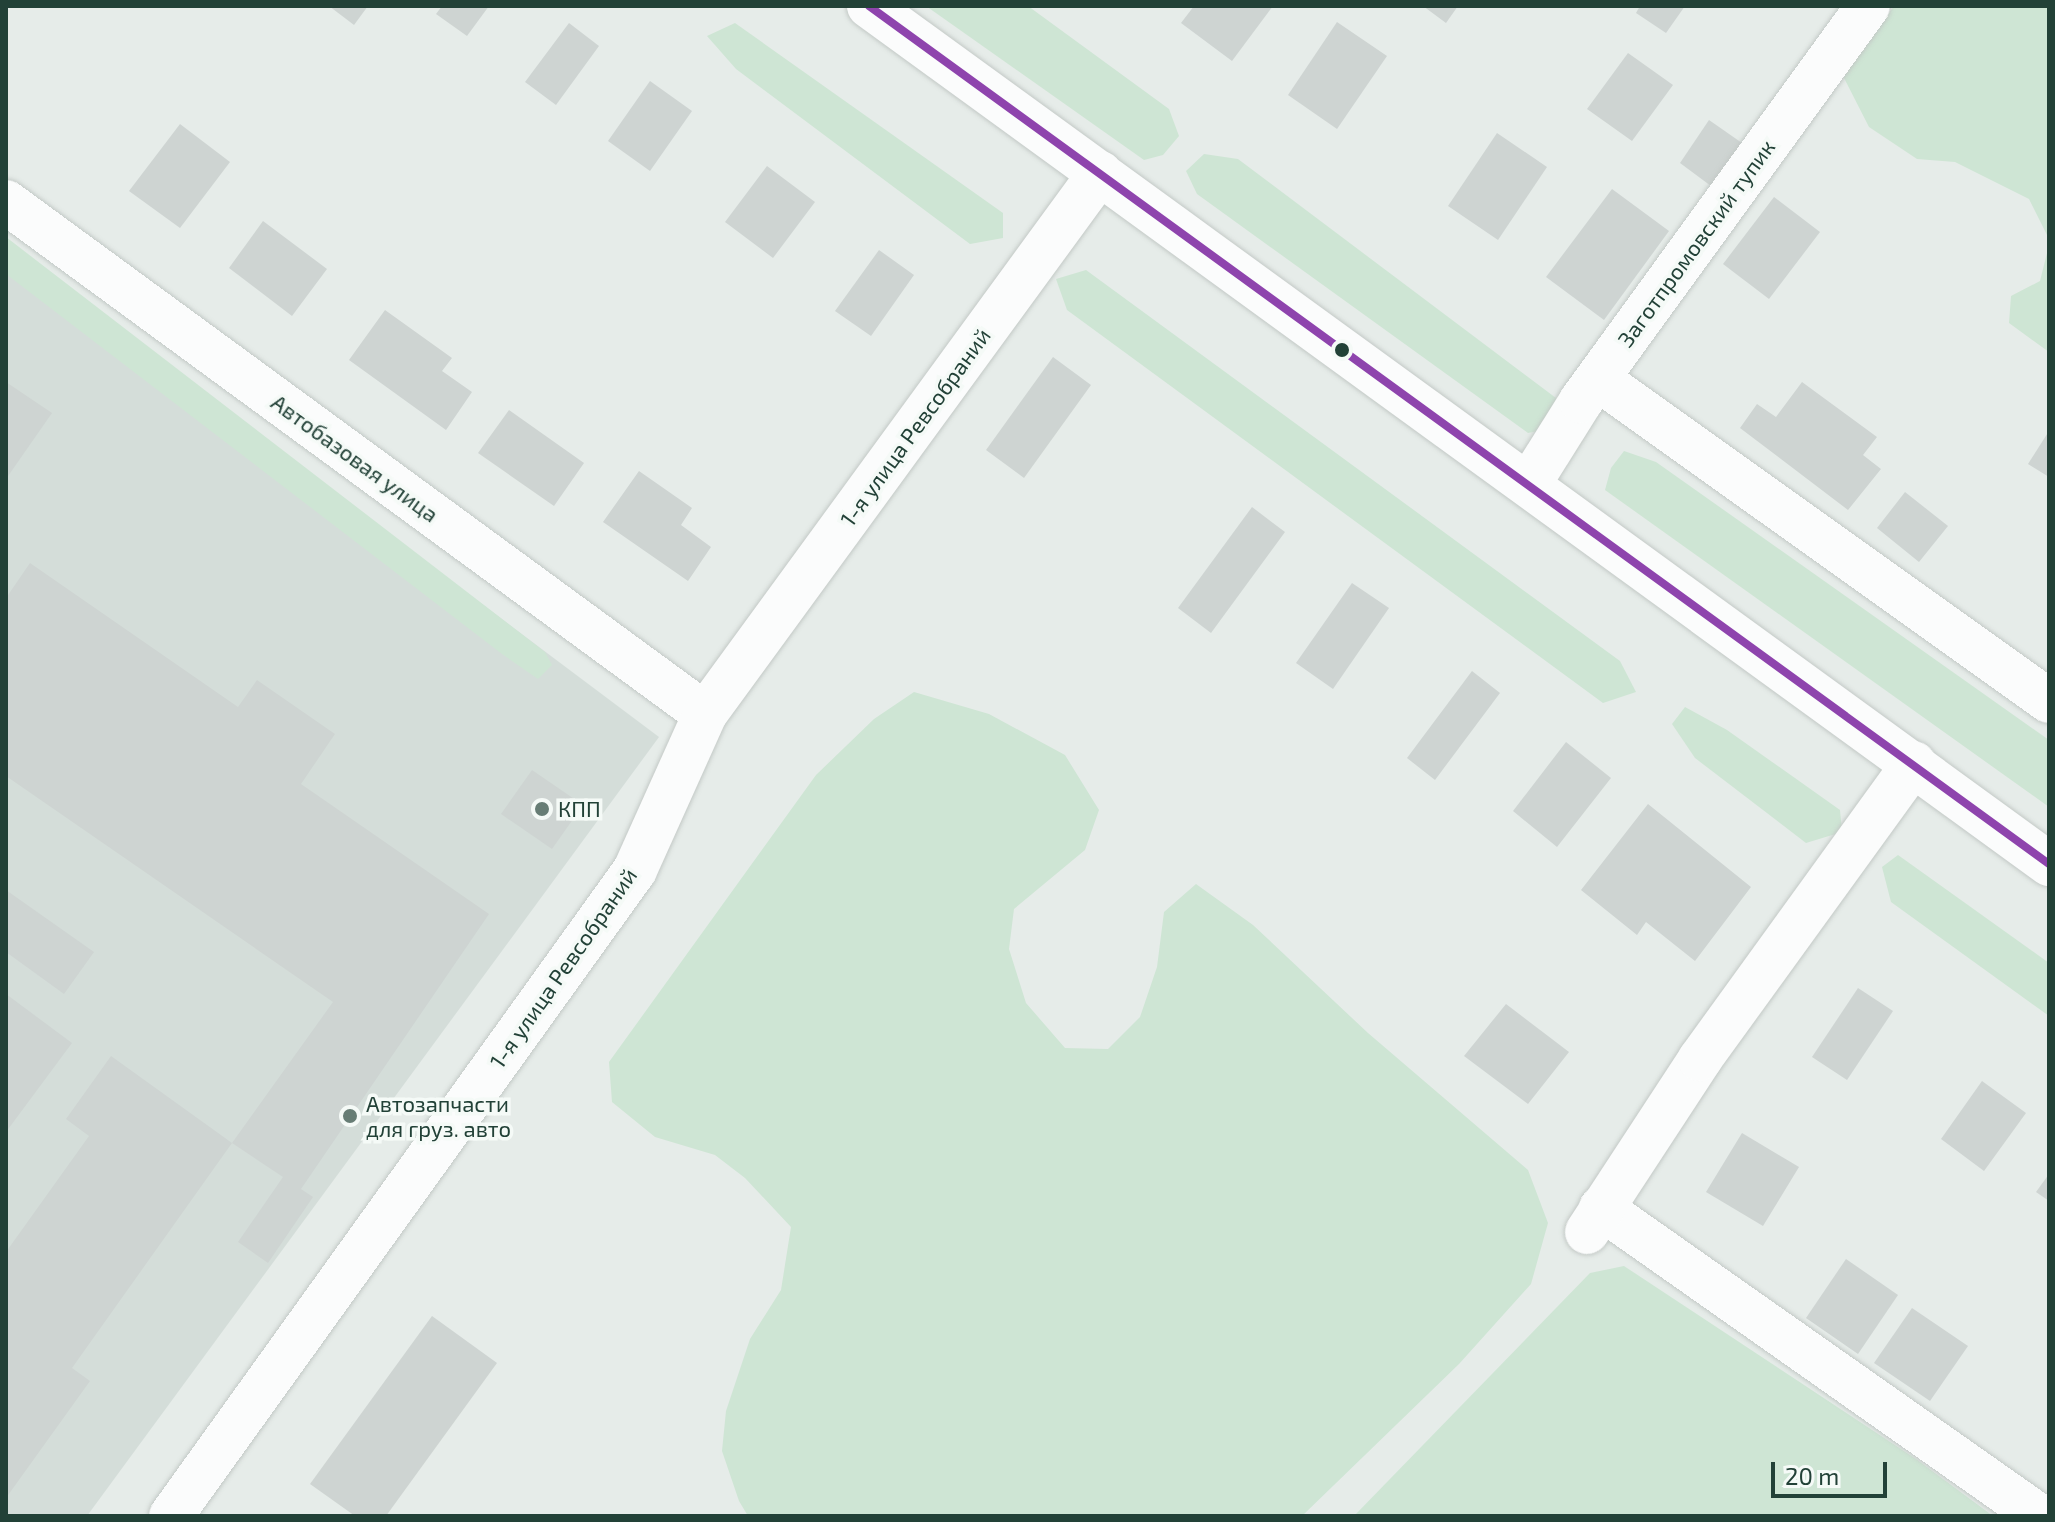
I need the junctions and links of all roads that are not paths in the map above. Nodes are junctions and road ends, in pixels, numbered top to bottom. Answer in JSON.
{"nodes":[{"id":1,"x":869,"y":6,"type":"edge"},
{"id":2,"x":1868,"y":6,"type":"edge"},
{"id":3,"x":1100,"y":173,"type":"junction"},
{"id":4,"x":6,"y":202,"type":"edge"},
{"id":5,"x":1598,"y":379,"type":"junction"},
{"id":6,"x":1529,"y":484,"type":"junction"},
{"id":7,"x":2042,"y":683,"type":"edge"},
{"id":8,"x":705,"y":714,"type":"junction"},
{"id":9,"x":1914,"y":763,"type":"junction"},
{"id":10,"x":2049,"y":864,"type":"edge"},
{"id":11,"x":171,"y":1516,"type":"edge"},
{"id":12,"x":2039,"y":1516,"type":"edge"}],
"edges":[{"from":1,"to":3,"type":"street"},
{"from":2,"to":5,"type":"street","name":"Заготпромовский тупик"},
{"from":3,"to":6,"type":"street"},
{"from":3,"to":8,"type":"street","name":"1-я улица Ревсобраний"},
{"from":4,"to":8,"type":"street","name":"Автобазовая улица"},
{"from":5,"to":6,"type":"street","name":"Заготпромовский тупик"},
{"from":5,"to":7,"type":"street"},
{"from":6,"to":9,"type":"street"},
{"from":8,"to":11,"type":"street","name":"1-я улица Ревсобраний"},
{"from":9,"to":10,"type":"street"},
{"from":9,"to":12,"type":"street"}]}
